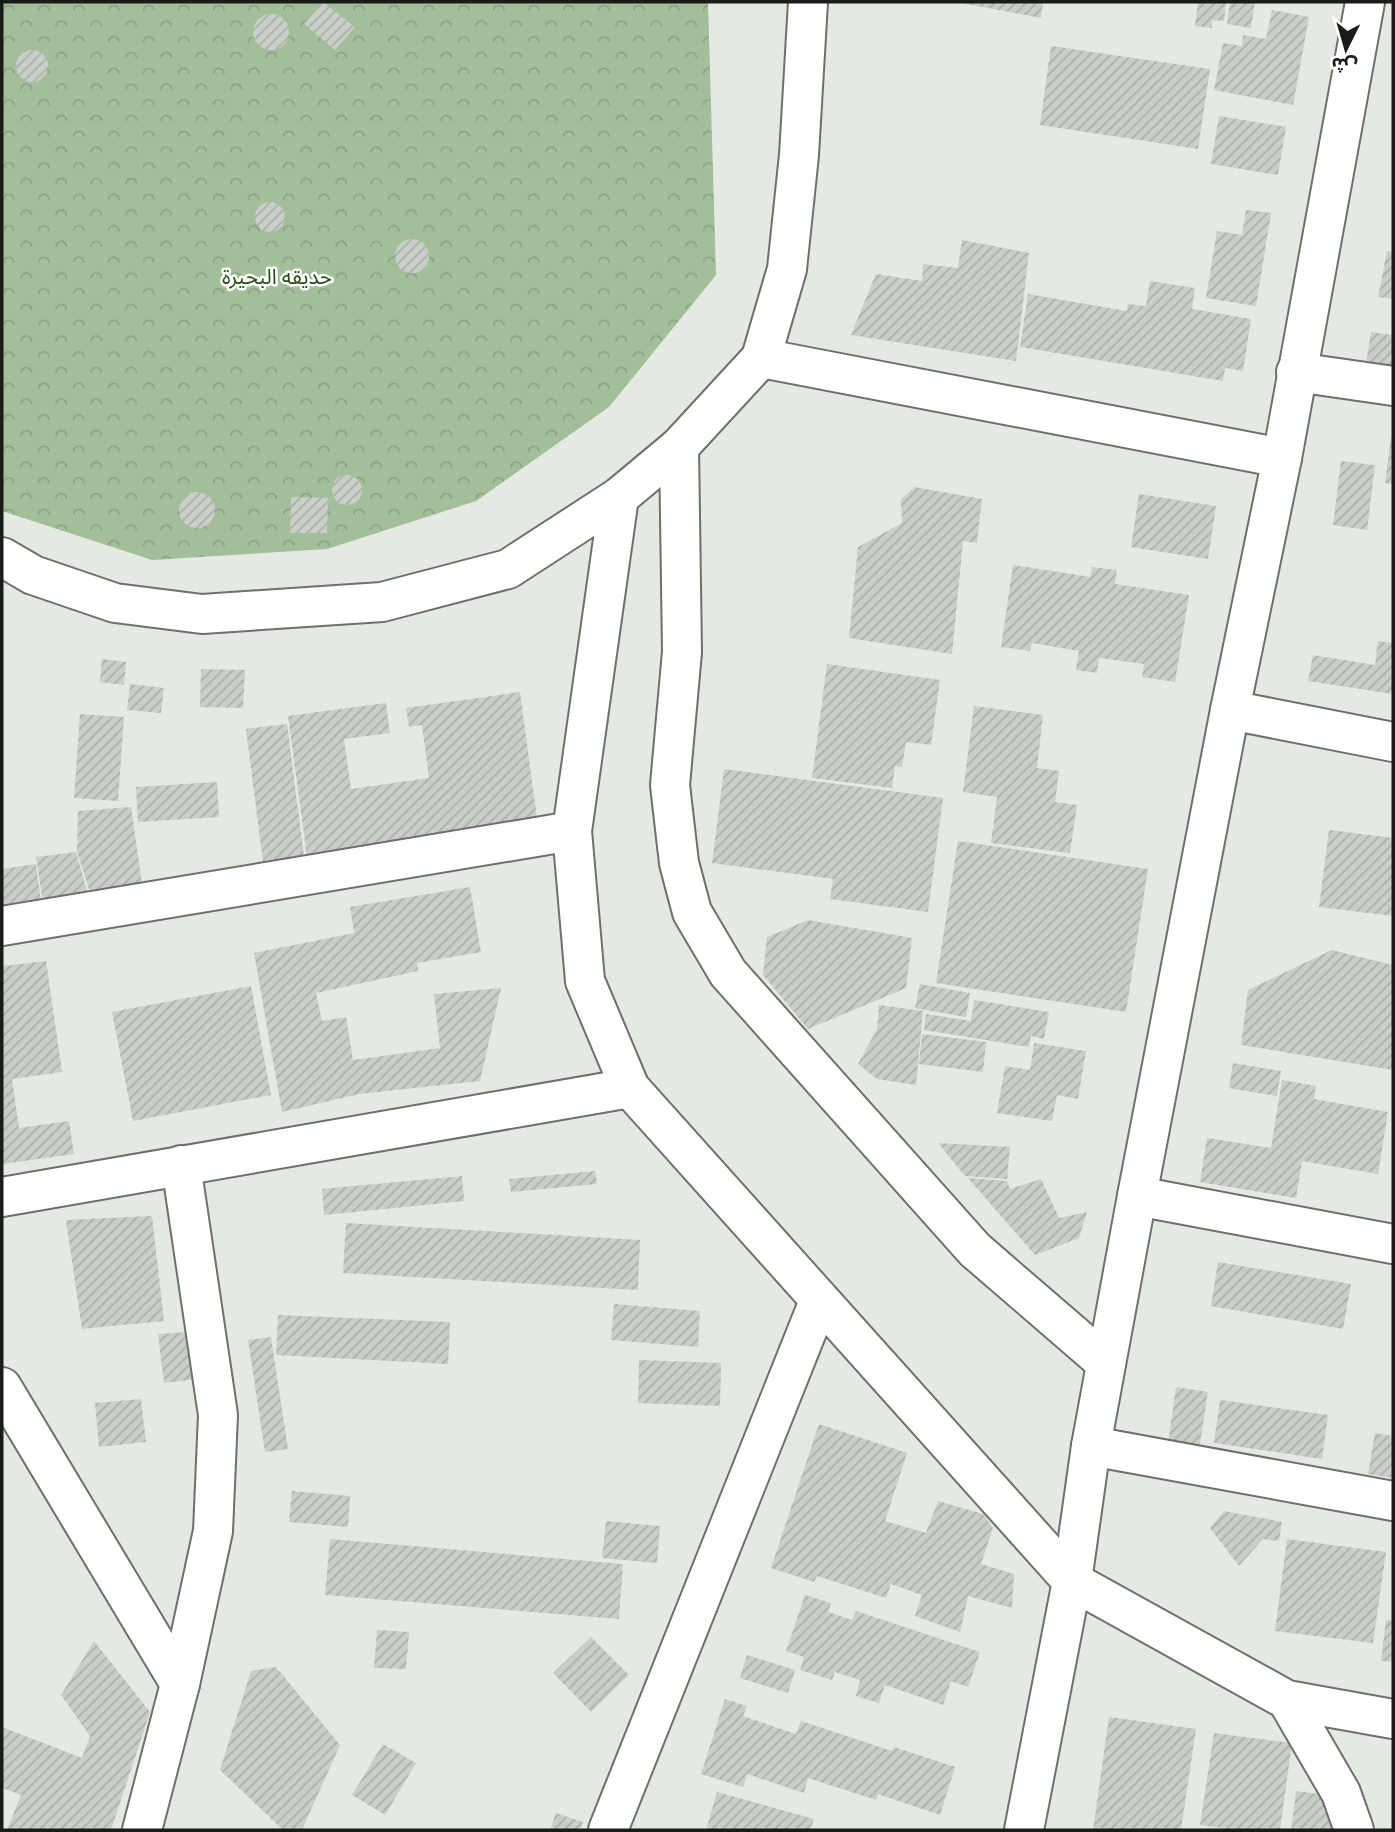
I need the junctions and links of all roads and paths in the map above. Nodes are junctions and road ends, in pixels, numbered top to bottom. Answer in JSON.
{"nodes":[{"id":1,"x":808,"y":2,"type":"edge"},
{"id":2,"x":1365,"y":2,"type":"edge"},
{"id":3,"x":761,"y":358,"type":"junction"},
{"id":4,"x":1296,"y":372,"type":"junction"},
{"id":5,"x":1393,"y":386,"type":"edge"},
{"id":6,"x":679,"y":447,"type":"junction"},
{"id":7,"x":1282,"y":458,"type":"junction"},
{"id":8,"x":619,"y":497,"type":"junction"},
{"id":9,"x":2,"y":557,"type":"edge"},
{"id":10,"x":1230,"y":710,"type":"junction"},
{"id":11,"x":1393,"y":742,"type":"edge"},
{"id":12,"x":572,"y":831,"type":"junction"},
{"id":13,"x":2,"y":926,"type":"edge"},
{"id":14,"x":631,"y":1088,"type":"junction"},
{"id":15,"x":181,"y":1165,"type":"junction"},
{"id":16,"x":1137,"y":1196,"type":"junction"},
{"id":17,"x":2,"y":1197,"type":"edge"},
{"id":18,"x":1393,"y":1244,"type":"edge"},
{"id":19,"x":819,"y":1301,"type":"junction"},
{"id":20,"x":1106,"y":1363,"type":"junction"},
{"id":21,"x":2,"y":1387,"type":"edge"},
{"id":22,"x":1091,"y":1446,"type":"junction"},
{"id":23,"x":1393,"y":1501,"type":"edge"},
{"id":24,"x":1072,"y":1581,"type":"junction"},
{"id":25,"x":180,"y":1684,"type":"junction"},
{"id":26,"x":1287,"y":1700,"type":"junction"},
{"id":27,"x":1393,"y":1719,"type":"edge"},
{"id":28,"x":142,"y":1830,"type":"edge"},
{"id":29,"x":608,"y":1830,"type":"edge"},
{"id":30,"x":1024,"y":1830,"type":"edge"},
{"id":31,"x":1354,"y":1830,"type":"edge"}],
"edges":[{"from":1,"to":3,"type":"street"},
{"from":2,"to":4,"type":"street"},
{"from":3,"to":6,"type":"street"},
{"from":3,"to":7,"type":"street"},
{"from":4,"to":5,"type":"street"},
{"from":4,"to":7,"type":"street"},
{"from":6,"to":8,"type":"street"},
{"from":6,"to":20,"type":"street"},
{"from":7,"to":10,"type":"street"},
{"from":8,"to":9,"type":"street"},
{"from":8,"to":12,"type":"street"},
{"from":10,"to":11,"type":"street"},
{"from":10,"to":16,"type":"street"},
{"from":12,"to":13,"type":"street"},
{"from":12,"to":14,"type":"street"},
{"from":14,"to":15,"type":"street"},
{"from":14,"to":19,"type":"street"},
{"from":15,"to":17,"type":"street"},
{"from":15,"to":25,"type":"street"},
{"from":16,"to":18,"type":"street"},
{"from":16,"to":20,"type":"street"},
{"from":19,"to":24,"type":"street"},
{"from":19,"to":29,"type":"street"},
{"from":20,"to":22,"type":"street"},
{"from":21,"to":25,"type":"street"},
{"from":22,"to":23,"type":"street"},
{"from":22,"to":24,"type":"street"},
{"from":24,"to":26,"type":"street"},
{"from":24,"to":30,"type":"street"},
{"from":25,"to":28,"type":"street"},
{"from":26,"to":27,"type":"street"},
{"from":26,"to":31,"type":"street"}]}
